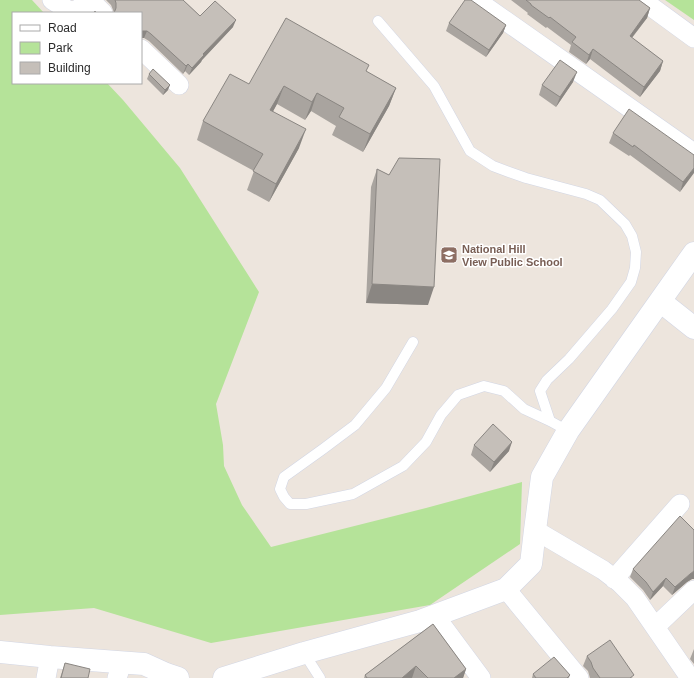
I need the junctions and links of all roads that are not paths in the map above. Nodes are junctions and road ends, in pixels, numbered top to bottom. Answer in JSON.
{"nodes":[{"id":1,"x":476,"y":0,"type":"edge"},
{"id":2,"x":642,"y":0,"type":"edge"},
{"id":3,"x":55,"y":1,"type":"edge"},
{"id":4,"x":71,"y":12,"type":"edge"},
{"id":5,"x":71,"y":12,"type":"edge"},
{"id":6,"x":102,"y":12,"type":"edge"},
{"id":7,"x":378,"y":22,"type":"dead end"},
{"id":8,"x":694,"y":38,"type":"edge"},
{"id":9,"x":142,"y":50,"type":"edge"},
{"id":10,"x":179,"y":85,"type":"dead end"},
{"id":11,"x":694,"y":153,"type":"edge"},
{"id":12,"x":694,"y":253,"type":"edge"},
{"id":13,"x":660,"y":301,"type":"junction"},
{"id":14,"x":694,"y":328,"type":"edge"},
{"id":15,"x":413,"y":342,"type":"dead end"},
{"id":16,"x":559,"y":426,"type":"junction"},
{"id":17,"x":680,"y":504,"type":"dead end"},
{"id":18,"x":534,"y":530,"type":"junction"},
{"id":19,"x":614,"y":579,"type":"junction"},
{"id":20,"x":506,"y":589,"type":"junction"},
{"id":21,"x":694,"y":590,"type":"edge"},
{"id":22,"x":435,"y":616,"type":"junction"},
{"id":23,"x":655,"y":627,"type":"junction"},
{"id":24,"x":0,"y":652,"type":"edge"},
{"id":25,"x":304,"y":653,"type":"junction"},
{"id":26,"x":48,"y":668,"type":"edge"},
{"id":27,"x":119,"y":670,"type":"edge"},
{"id":28,"x":178,"y":678,"type":"edge"},
{"id":29,"x":224,"y":678,"type":"edge"},
{"id":30,"x":320,"y":678,"type":"edge"},
{"id":31,"x":481,"y":678,"type":"edge"},
{"id":32,"x":578,"y":678,"type":"edge"},
{"id":33,"x":690,"y":678,"type":"edge"}],
"edges":[{"from":1,"to":11,"type":"street"},
{"from":2,"to":8,"type":"street"},
{"from":3,"to":4,"type":"street"},
{"from":5,"to":6,"type":"street"},
{"from":7,"to":16,"type":"lane"},
{"from":9,"to":10,"type":"street"},
{"from":12,"to":13,"type":"street"},
{"from":13,"to":14,"type":"street"},
{"from":13,"to":16,"type":"street"},
{"from":15,"to":16,"type":"lane"},
{"from":16,"to":18,"type":"street"},
{"from":17,"to":19,"type":"street"},
{"from":18,"to":19,"type":"street"},
{"from":18,"to":20,"type":"street"},
{"from":19,"to":23,"type":"street"},
{"from":20,"to":22,"type":"street"},
{"from":20,"to":32,"type":"street"},
{"from":21,"to":23,"type":"street"},
{"from":22,"to":25,"type":"street"},
{"from":22,"to":31,"type":"street"},
{"from":23,"to":33,"type":"street"},
{"from":24,"to":26,"type":"street"},
{"from":25,"to":29,"type":"street"},
{"from":25,"to":30,"type":"lane"},
{"from":26,"to":27,"type":"street"},
{"from":27,"to":28,"type":"street"}]}
